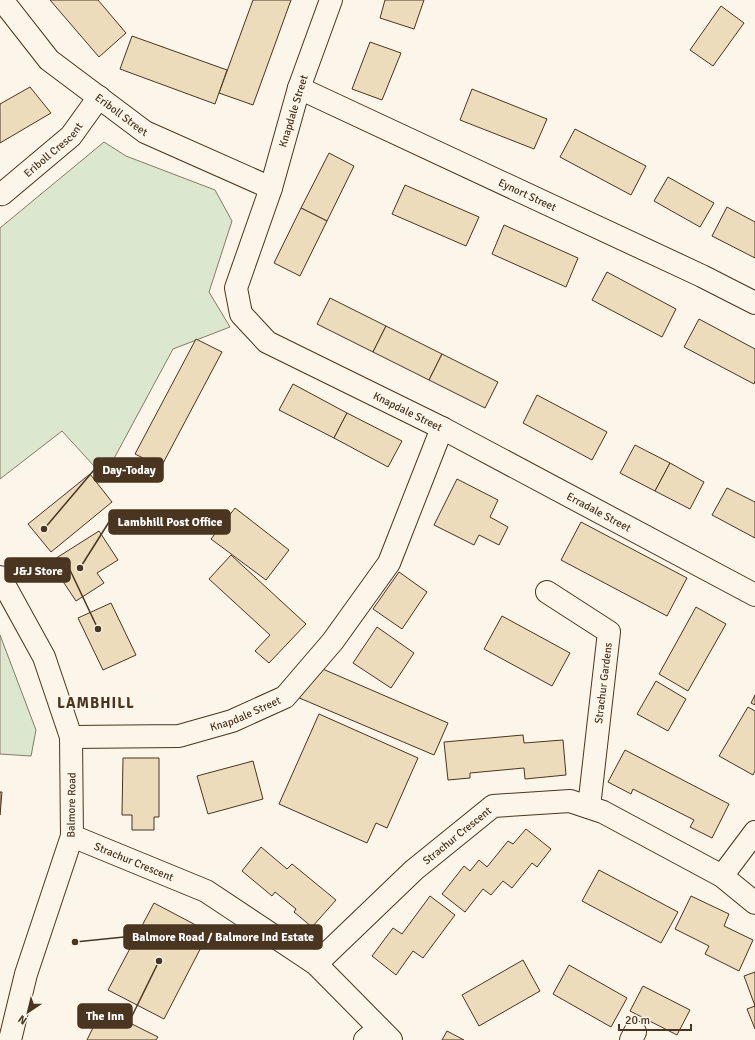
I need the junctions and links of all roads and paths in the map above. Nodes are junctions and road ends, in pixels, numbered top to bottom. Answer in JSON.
{"nodes":[{"id":1,"x":2,"y":0,"type":"edge"},
{"id":2,"x":331,"y":0,"type":"edge"},
{"id":3,"x":299,"y":88,"type":"junction"},
{"id":4,"x":98,"y":97,"type":"junction"},
{"id":5,"x":271,"y":188,"type":"junction"},
{"id":6,"x":0,"y":193,"type":"edge"},
{"id":7,"x":755,"y":303,"type":"edge"},
{"id":8,"x":442,"y":428,"type":"junction"},
{"id":9,"x":0,"y":577,"type":"edge"},
{"id":10,"x":547,"y":592,"type":"dead end"},
{"id":11,"x":755,"y":595,"type":"edge"},
{"id":12,"x":71,"y":737,"type":"junction"},
{"id":13,"x":589,"y":807,"type":"junction"},
{"id":14,"x":755,"y":832,"type":"edge"},
{"id":15,"x":72,"y":836,"type":"junction"},
{"id":16,"x":722,"y":876,"type":"junction"},
{"id":17,"x":755,"y":903,"type":"edge"},
{"id":18,"x":316,"y":964,"type":"junction"},
{"id":19,"x":378,"y":1036,"type":"edge"},
{"id":20,"x":10,"y":1040,"type":"edge"}],
"edges":[{"from":1,"to":4,"type":"street","name":"Eriboll Street"},
{"from":2,"to":3,"type":"street","name":"Knapdale Street"},
{"from":3,"to":5,"type":"street","name":"Knapdale Street"},
{"from":3,"to":7,"type":"street","name":"Eynort Street"},
{"from":4,"to":5,"type":"street","name":"Eriboll Street"},
{"from":4,"to":6,"type":"street","name":"Eriboll Crescent"},
{"from":5,"to":8,"type":"street","name":"Knapdale Street"},
{"from":8,"to":11,"type":"street","name":"Erradale Street"},
{"from":8,"to":12,"type":"street","name":"Knapdale Street"},
{"from":9,"to":12,"type":"street","name":"Balmore Road"},
{"from":10,"to":13,"type":"street","name":"Strachur Gardens"},
{"from":12,"to":15,"type":"street","name":"Balmore Road"},
{"from":13,"to":16,"type":"street","name":"Strachur Crescent"},
{"from":13,"to":18,"type":"street","name":"Strachur Crescent"},
{"from":14,"to":16,"type":"street"},
{"from":15,"to":18,"type":"street","name":"Strachur Crescent"},
{"from":15,"to":20,"type":"street","name":"Balmore Road"},
{"from":16,"to":17,"type":"street","name":"Strachur Crescent"},
{"from":18,"to":19,"type":"street","name":"Strachur Crescent"}]}
